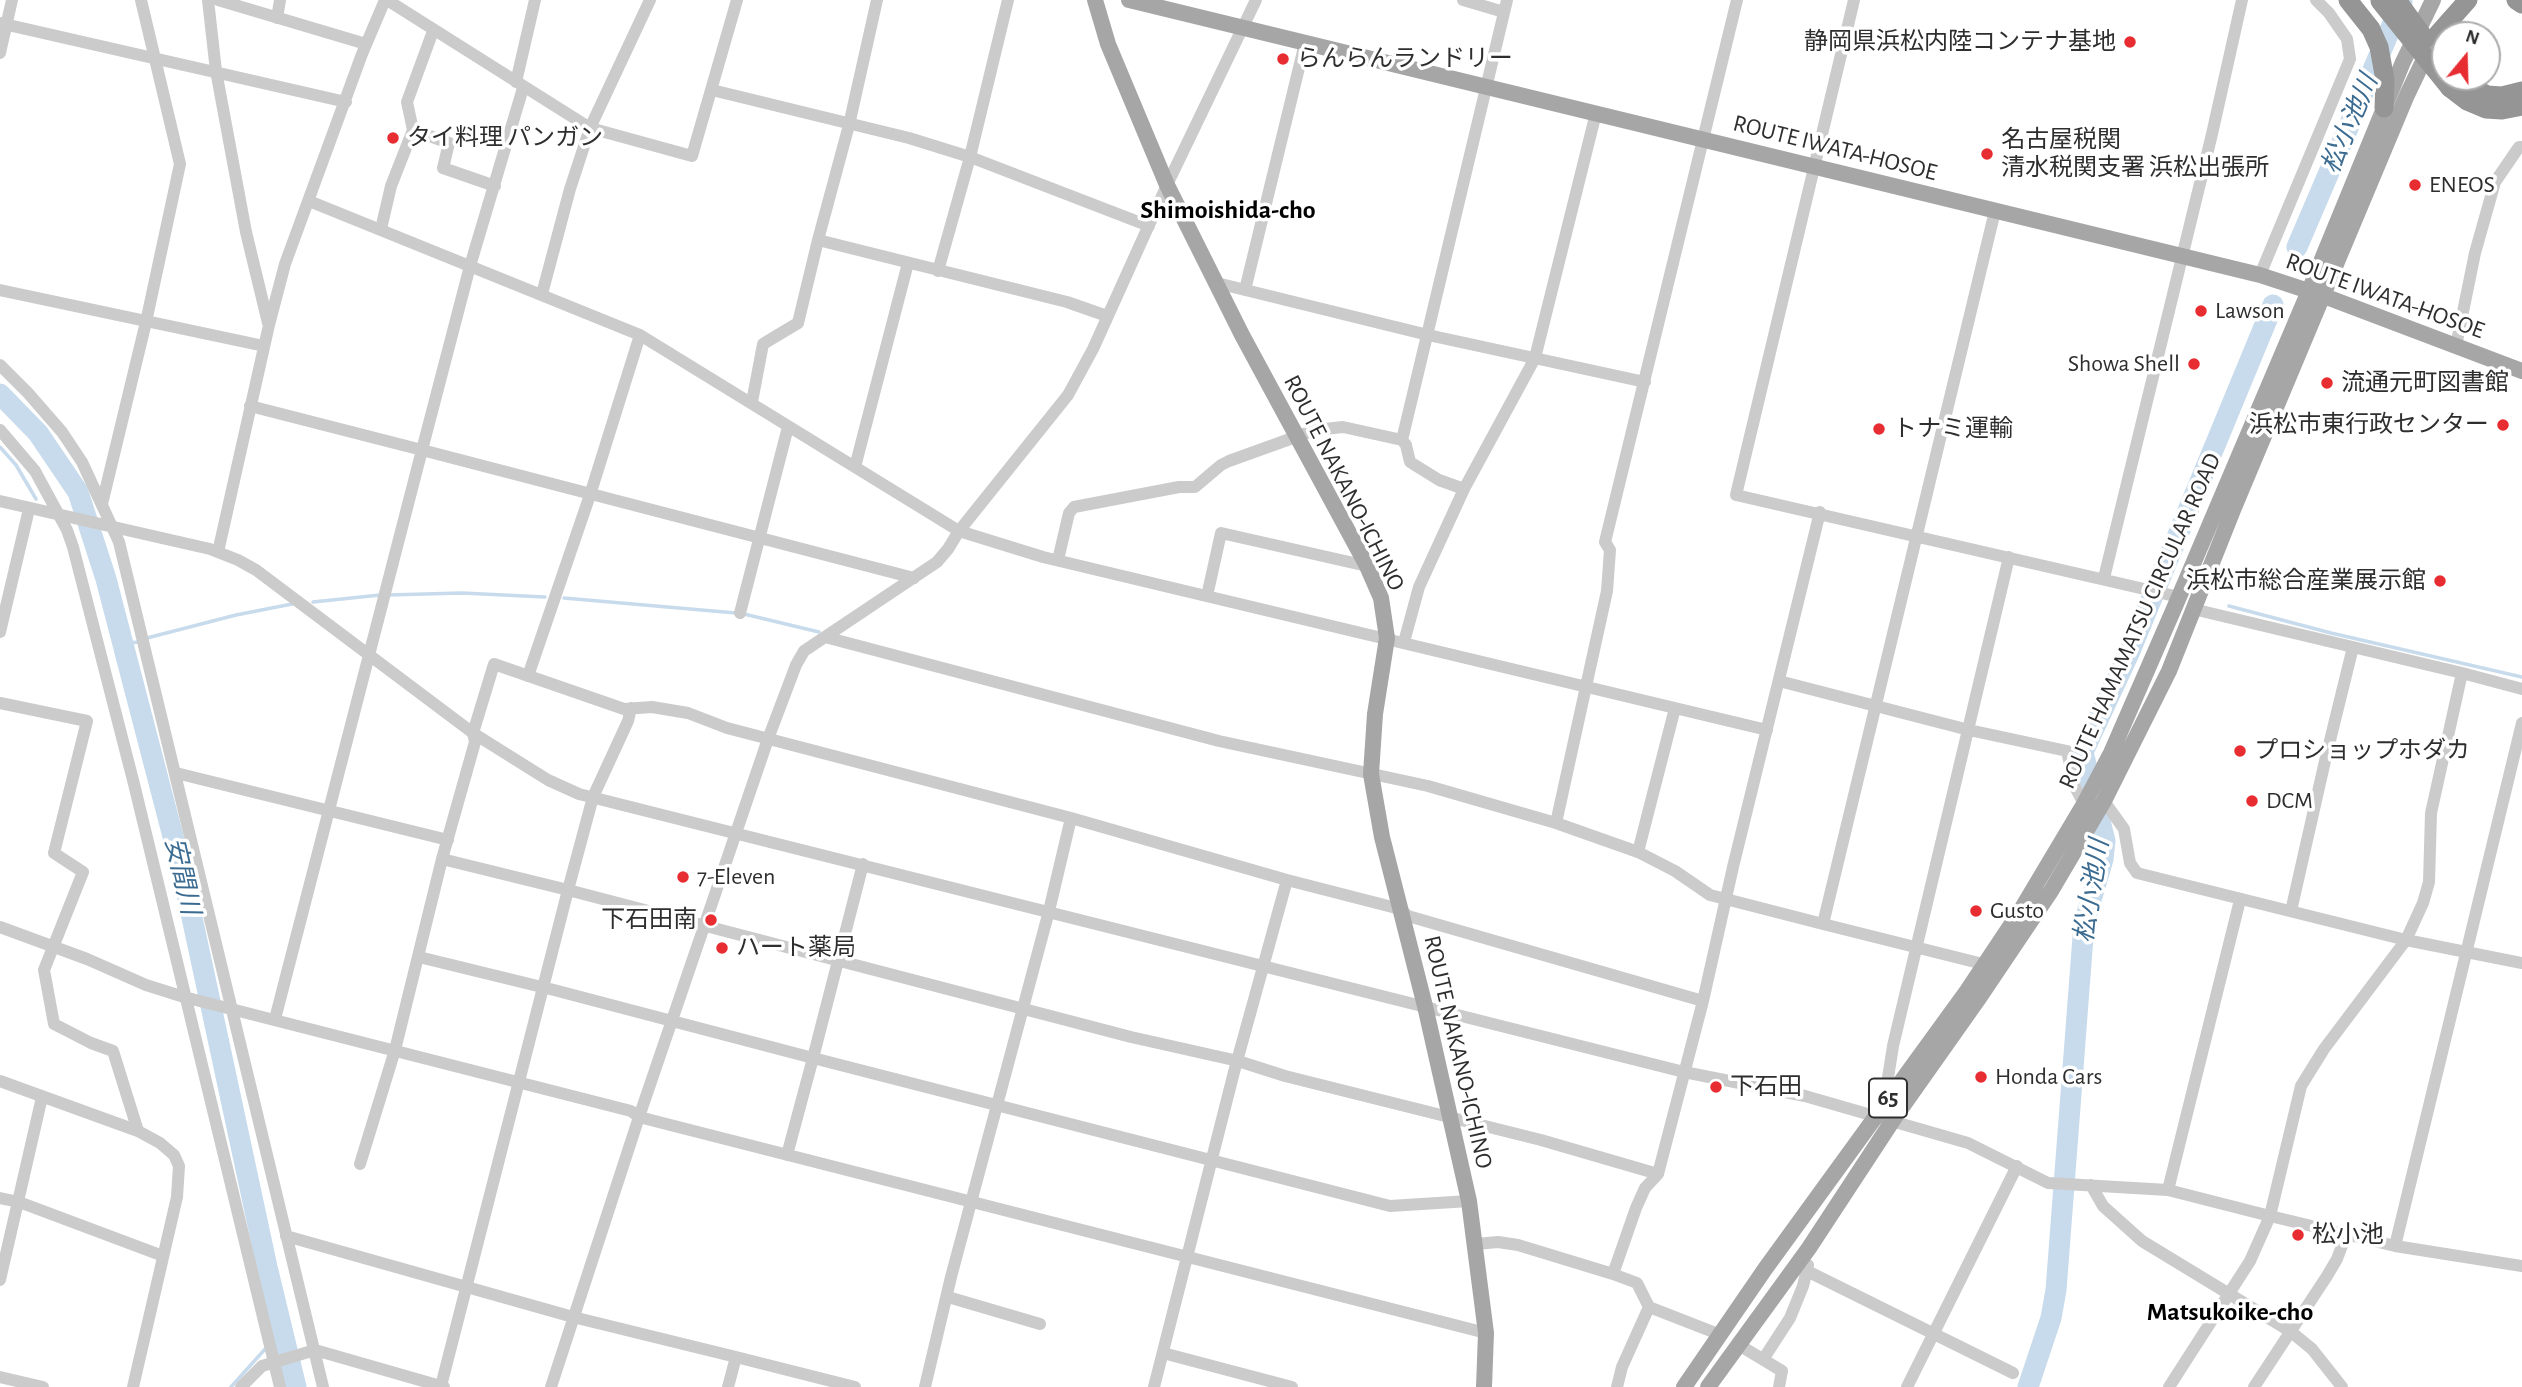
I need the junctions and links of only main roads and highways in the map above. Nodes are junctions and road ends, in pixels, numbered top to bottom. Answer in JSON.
{"nodes":[{"id":1,"x":1095,"y":0,"type":"edge"},
{"id":2,"x":1129,"y":0,"type":"edge"},
{"id":3,"x":2348,"y":0,"type":"edge"},
{"id":4,"x":2379,"y":0,"type":"edge"},
{"id":5,"x":2397,"y":0,"type":"edge"},
{"id":6,"x":2433,"y":0,"type":"edge"},
{"id":7,"x":2455,"y":0,"type":"edge"},
{"id":8,"x":2468,"y":0,"type":"edge"},
{"id":9,"x":2516,"y":0,"type":"edge"},
{"id":10,"x":2522,"y":4,"type":"edge"},
{"id":11,"x":2444,"y":21,"type":"edge"},
{"id":12,"x":2449,"y":21,"type":"edge"},
{"id":13,"x":2431,"y":46,"type":"edge"},
{"id":14,"x":2431,"y":47,"type":"edge"},
{"id":15,"x":2431,"y":58,"type":"edge"},
{"id":16,"x":2460,"y":91,"type":"edge"},
{"id":17,"x":2477,"y":91,"type":"edge"},
{"id":18,"x":2522,"y":91,"type":"edge"},
{"id":19,"x":2522,"y":106,"type":"edge"},
{"id":20,"x":2384,"y":108,"type":"junction"},
{"id":21,"x":2316,"y":294,"type":"junction"},
{"id":22,"x":2522,"y":371,"type":"edge"},
{"id":23,"x":1484,"y":1387,"type":"edge"},
{"id":24,"x":1684,"y":1387,"type":"edge"},
{"id":25,"x":1709,"y":1387,"type":"edge"}],
"edges":[{"from":1,"to":23,"type":"main road","name":"ROUTE NAKANO-ICHINO"},
{"from":2,"to":21,"type":"main road","name":"ROUTE IWATA-HOSOE"},
{"from":3,"to":20,"type":"highway"},
{"from":4,"to":15,"type":"highway","bridge":true},
{"from":5,"to":14,"type":"highway","bridge":true},
{"from":6,"to":20,"type":"main road","name":"ROUTE HAMAMATSU CIRCULAR ROAD","number":"65"},
{"from":7,"to":11,"type":"main road","name":"ROUTE HAMAMATSU CIRCULAR ROAD","number":"65"},
{"from":8,"to":12,"type":"highway"},
{"from":9,"to":10,"type":"highway"},
{"from":13,"to":21,"type":"main road","name":"ROUTE HAMAMATSU CIRCULAR ROAD","number":"65"},
{"from":16,"to":19,"type":"highway"},
{"from":17,"to":18,"type":"highway"},
{"from":20,"to":21,"type":"main road","name":"ROUTE HAMAMATSU CIRCULAR ROAD","number":"65"},
{"from":21,"to":22,"type":"main road","name":"ROUTE IWATA-HOSOE"},
{"from":21,"to":24,"type":"main road","name":"ROUTE HAMAMATSU CIRCULAR ROAD","number":"65"},
{"from":21,"to":25,"type":"main road","name":"ROUTE HAMAMATSU CIRCULAR ROAD","number":"65"}]}
